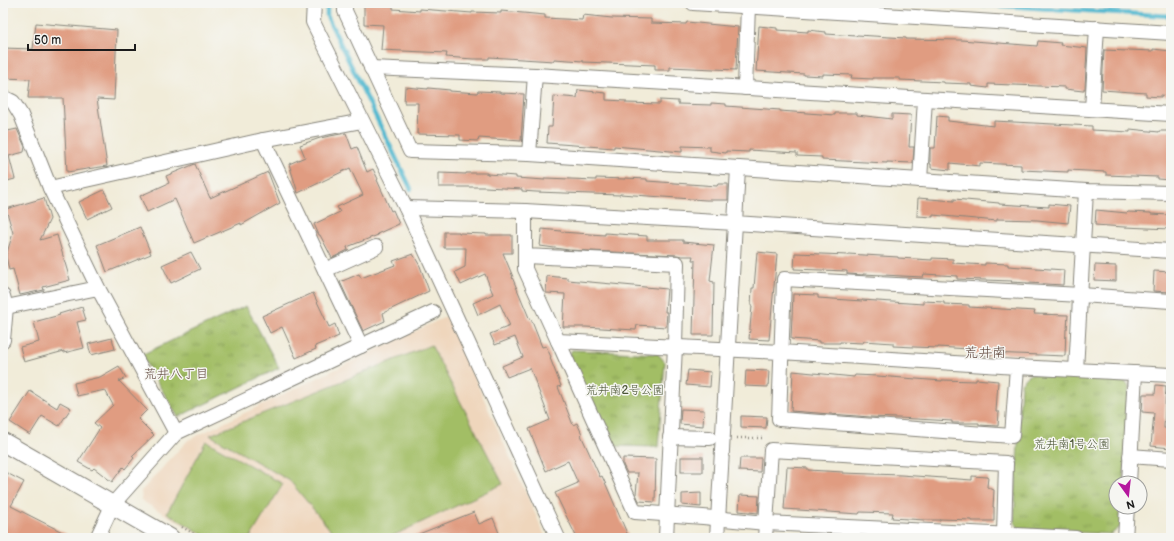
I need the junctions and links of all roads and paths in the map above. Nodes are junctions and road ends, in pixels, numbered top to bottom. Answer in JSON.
{"nodes":[{"id":1,"x":314,"y":3,"type":"edge"},
{"id":2,"x":345,"y":3,"type":"edge"},
{"id":3,"x":693,"y":3,"type":"edge"},
{"id":4,"x":748,"y":6,"type":"junction"},
{"id":5,"x":1097,"y":28,"type":"junction"},
{"id":6,"x":1171,"y":33,"type":"edge"},
{"id":7,"x":371,"y":68,"type":"junction"},
{"id":8,"x":535,"y":75,"type":"junction"},
{"id":9,"x":745,"y":88,"type":"junction"},
{"id":10,"x":3,"y":97,"type":"edge"},
{"id":11,"x":925,"y":99,"type":"junction"},
{"id":12,"x":1092,"y":109,"type":"junction"},
{"id":13,"x":1171,"y":114,"type":"edge"},
{"id":14,"x":362,"y":121,"type":"junction"},
{"id":15,"x":263,"y":140,"type":"junction"},
{"id":16,"x":529,"y":154,"type":"junction"},
{"id":17,"x":738,"y":168,"type":"junction"},
{"id":18,"x":920,"y":180,"type":"junction"},
{"id":19,"x":50,"y":188,"type":"junction"},
{"id":20,"x":1086,"y":191,"type":"junction"},
{"id":21,"x":1171,"y":193,"type":"edge"},
{"id":22,"x":406,"y":208,"type":"junction"},
{"id":23,"x":525,"y":211,"type":"junction"},
{"id":24,"x":735,"y":223,"type":"junction"},
{"id":25,"x":1083,"y":246,"type":"junction"},
{"id":26,"x":376,"y":247,"type":"dead end"},
{"id":27,"x":1171,"y":251,"type":"edge"},
{"id":28,"x":525,"y":256,"type":"junction"},
{"id":29,"x":325,"y":270,"type":"junction"},
{"id":30,"x":98,"y":288,"type":"junction"},
{"id":31,"x":1080,"y":295,"type":"junction"},
{"id":32,"x":1171,"y":302,"type":"edge"},
{"id":33,"x":4,"y":303,"type":"edge"},
{"id":34,"x":434,"y":312,"type":"dead end"},
{"id":35,"x":3,"y":340,"type":"edge"},
{"id":36,"x":558,"y":341,"type":"junction"},
{"id":37,"x":361,"y":346,"type":"junction"},
{"id":38,"x":675,"y":346,"type":"junction"},
{"id":39,"x":728,"y":350,"type":"junction"},
{"id":40,"x":782,"y":352,"type":"junction"},
{"id":41,"x":1017,"y":367,"type":"junction"},
{"id":42,"x":1076,"y":370,"type":"junction"},
{"id":43,"x":1136,"y":373,"type":"junction"},
{"id":44,"x":1171,"y":375,"type":"edge"},
{"id":45,"x":176,"y":432,"type":"junction"},
{"id":46,"x":670,"y":437,"type":"junction"},
{"id":47,"x":710,"y":438,"type":"dead end"},
{"id":48,"x":3,"y":442,"type":"edge"},
{"id":49,"x":1130,"y":456,"type":"junction"},
{"id":50,"x":1171,"y":459,"type":"edge"},
{"id":51,"x":1129,"y":475,"type":"edge"},
{"id":52,"x":113,"y":504,"type":"junction"},
{"id":53,"x":667,"y":514,"type":"junction"},
{"id":54,"x":1126,"y":515,"type":"edge"},
{"id":55,"x":718,"y":519,"type":"junction"},
{"id":56,"x":766,"y":523,"type":"junction"},
{"id":57,"x":1004,"y":535,"type":"junction"},
{"id":58,"x":98,"y":538,"type":"edge"},
{"id":59,"x":170,"y":538,"type":"edge"},
{"id":60,"x":558,"y":538,"type":"edge"},
{"id":61,"x":666,"y":538,"type":"edge"},
{"id":62,"x":717,"y":538,"type":"edge"},
{"id":63,"x":765,"y":538,"type":"edge"},
{"id":64,"x":1061,"y":538,"type":"edge"},
{"id":65,"x":1076,"y":538,"type":"edge"},
{"id":66,"x":1125,"y":538,"type":"edge"}],
"edges":[{"from":1,"to":14,"type":"street"},
{"from":2,"to":7,"type":"street"},
{"from":3,"to":4,"type":"street"},
{"from":4,"to":5,"type":"street"},
{"from":4,"to":9,"type":"street"},
{"from":5,"to":6,"type":"street"},
{"from":5,"to":12,"type":"street"},
{"from":7,"to":8,"type":"street"},
{"from":7,"to":16,"type":"street"},
{"from":8,"to":9,"type":"street"},
{"from":8,"to":16,"type":"street"},
{"from":9,"to":11,"type":"street"},
{"from":10,"to":19,"type":"street"},
{"from":11,"to":12,"type":"street"},
{"from":11,"to":18,"type":"street"},
{"from":12,"to":13,"type":"street"},
{"from":14,"to":15,"type":"street"},
{"from":14,"to":22,"type":"street"},
{"from":15,"to":19,"type":"street"},
{"from":15,"to":29,"type":"street"},
{"from":16,"to":17,"type":"street"},
{"from":17,"to":18,"type":"street"},
{"from":17,"to":24,"type":"street"},
{"from":18,"to":20,"type":"street"},
{"from":19,"to":30,"type":"street"},
{"from":20,"to":21,"type":"street"},
{"from":20,"to":25,"type":"street"},
{"from":22,"to":23,"type":"street"},
{"from":22,"to":60,"type":"street"},
{"from":23,"to":24,"type":"street"},
{"from":23,"to":28,"type":"street"},
{"from":24,"to":25,"type":"street"},
{"from":24,"to":39,"type":"street"},
{"from":25,"to":27,"type":"street"},
{"from":25,"to":31,"type":"street"},
{"from":26,"to":29,"type":"street"},
{"from":28,"to":36,"type":"street"},
{"from":28,"to":38,"type":"street"},
{"from":29,"to":37,"type":"street"},
{"from":30,"to":33,"type":"street"},
{"from":30,"to":45,"type":"street"},
{"from":31,"to":32,"type":"street"},
{"from":31,"to":40,"type":"street"},
{"from":31,"to":42,"type":"street"},
{"from":33,"to":35,"type":"street"},
{"from":34,"to":37,"type":"street"},
{"from":36,"to":38,"type":"street"},
{"from":36,"to":53,"type":"street"},
{"from":37,"to":45,"type":"street"},
{"from":38,"to":39,"type":"street"},
{"from":38,"to":46,"type":"street"},
{"from":39,"to":40,"type":"street"},
{"from":39,"to":55,"type":"street"},
{"from":40,"to":41,"type":"street"},
{"from":40,"to":41,"type":"street"},
{"from":41,"to":42,"type":"street"},
{"from":42,"to":43,"type":"street"},
{"from":43,"to":44,"type":"street"},
{"from":43,"to":49,"type":"street"},
{"from":45,"to":52,"type":"street"},
{"from":46,"to":47,"type":"street"},
{"from":46,"to":53,"type":"street"},
{"from":48,"to":52,"type":"main road"},
{"from":49,"to":50,"type":"street"},
{"from":49,"to":51,"type":"street"},
{"from":52,"to":58,"type":"street"},
{"from":52,"to":59,"type":"main road"},
{"from":53,"to":55,"type":"street"},
{"from":53,"to":61,"type":"street"},
{"from":54,"to":66,"type":"street"},
{"from":55,"to":56,"type":"street"},
{"from":55,"to":62,"type":"street"},
{"from":56,"to":57,"type":"street"},
{"from":56,"to":57,"type":"street"},
{"from":56,"to":63,"type":"street"},
{"from":57,"to":64,"type":"street"},
{"from":64,"to":65,"type":"street"}]}
